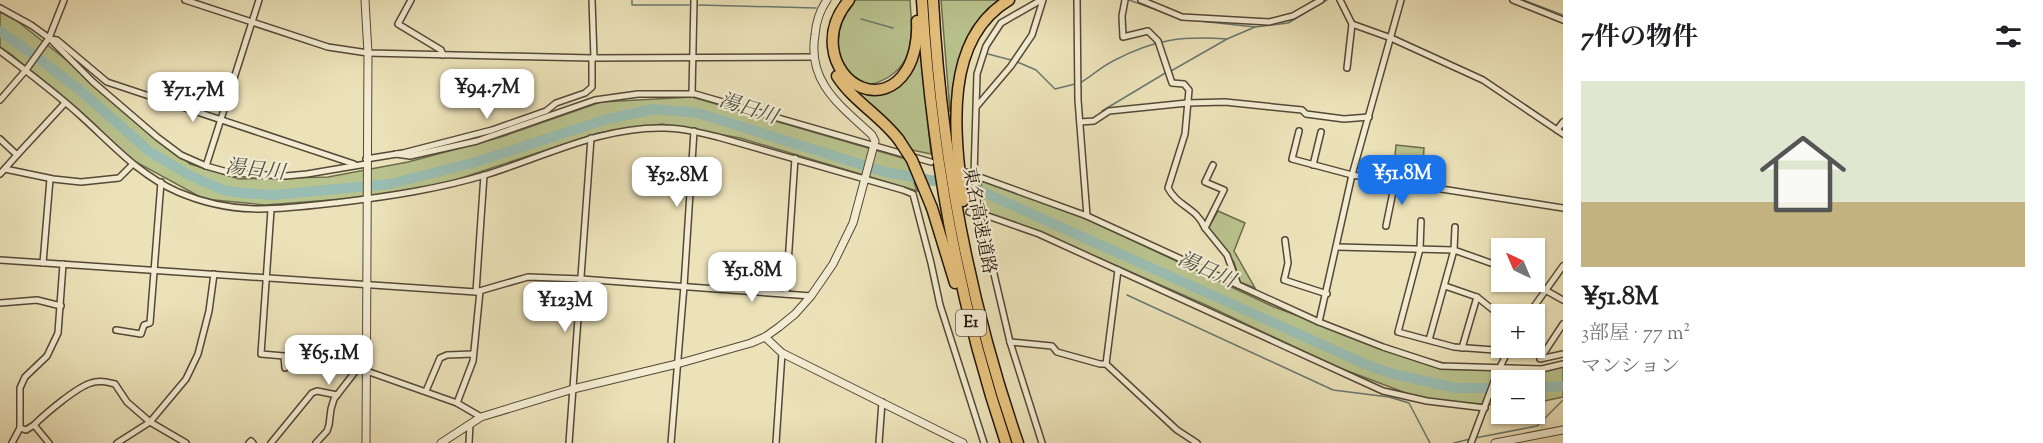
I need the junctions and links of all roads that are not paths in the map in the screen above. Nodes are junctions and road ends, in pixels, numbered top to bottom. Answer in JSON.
{"nodes":[{"id":1,"x":64,"y":0,"type":"edge"},
{"id":2,"x":184,"y":0,"type":"edge"},
{"id":3,"x":259,"y":0,"type":"edge"},
{"id":4,"x":365,"y":0,"type":"edge"},
{"id":5,"x":411,"y":0,"type":"edge"},
{"id":6,"x":592,"y":0,"type":"edge"},
{"id":7,"x":694,"y":0,"type":"edge"},
{"id":8,"x":827,"y":0,"type":"edge"},
{"id":9,"x":842,"y":0,"type":"edge"},
{"id":10,"x":849,"y":0,"type":"edge"},
{"id":11,"x":916,"y":0,"type":"edge"},
{"id":12,"x":922,"y":0,"type":"edge"},
{"id":13,"x":933,"y":0,"type":"edge"},
{"id":14,"x":1010,"y":0,"type":"edge"},
{"id":15,"x":1042,"y":0,"type":"edge"},
{"id":16,"x":1077,"y":0,"type":"edge"},
{"id":17,"x":1140,"y":0,"type":"edge"},
{"id":18,"x":1321,"y":0,"type":"edge"},
{"id":19,"x":1340,"y":0,"type":"edge"},
{"id":20,"x":1401,"y":0,"type":"edge"},
{"id":21,"x":1513,"y":0,"type":"edge"},
{"id":22,"x":1125,"y":1,"type":"edge"},
{"id":23,"x":0,"y":8,"type":"edge"},
{"id":24,"x":1563,"y":20,"type":"edge"},
{"id":25,"x":252,"y":22,"type":"junction"},
{"id":26,"x":1352,"y":24,"type":"junction"},
{"id":27,"x":1391,"y":38,"type":"junction"},
{"id":28,"x":48,"y":40,"type":"junction"},
{"id":29,"x":0,"y":51,"type":"edge"},
{"id":30,"x":368,"y":53,"type":"junction"},
{"id":31,"x":443,"y":55,"type":"junction"},
{"id":32,"x":693,"y":56,"type":"junction"},
{"id":33,"x":813,"y":57,"type":"junction"},
{"id":34,"x":593,"y":58,"type":"junction"},
{"id":35,"x":1347,"y":68,"type":"dead end"},
{"id":36,"x":27,"y":69,"type":"junction"},
{"id":37,"x":589,"y":89,"type":"junction"},
{"id":38,"x":692,"y":94,"type":"junction"},
{"id":39,"x":0,"y":100,"type":"edge"},
{"id":40,"x":595,"y":100,"type":"junction"},
{"id":41,"x":65,"y":103,"type":"junction"},
{"id":42,"x":1187,"y":103,"type":"junction"},
{"id":43,"x":977,"y":106,"type":"junction"},
{"id":44,"x":1369,"y":117,"type":"junction"},
{"id":45,"x":220,"y":120,"type":"junction"},
{"id":46,"x":1080,"y":122,"type":"junction"},
{"id":47,"x":1563,"y":122,"type":"edge"},
{"id":48,"x":1299,"y":130,"type":"dead end"},
{"id":49,"x":1557,"y":130,"type":"junction"},
{"id":50,"x":693,"y":131,"type":"junction"},
{"id":51,"x":1321,"y":132,"type":"dead end"},
{"id":52,"x":1563,"y":134,"type":"edge"},
{"id":53,"x":591,"y":138,"type":"junction"},
{"id":54,"x":0,"y":139,"type":"edge"},
{"id":55,"x":875,"y":146,"type":"junction"},
{"id":56,"x":396,"y":154,"type":"junction"},
{"id":57,"x":17,"y":155,"type":"junction"},
{"id":58,"x":795,"y":158,"type":"junction"},
{"id":59,"x":366,"y":162,"type":"junction"},
{"id":60,"x":132,"y":165,"type":"junction"},
{"id":61,"x":355,"y":165,"type":"junction"},
{"id":62,"x":1213,"y":165,"type":"dead end"},
{"id":63,"x":1313,"y":165,"type":"junction"},
{"id":64,"x":206,"y":166,"type":"junction"},
{"id":65,"x":949,"y":169,"type":"junction"},
{"id":66,"x":2,"y":171,"type":"edge"},
{"id":67,"x":484,"y":175,"type":"junction"},
{"id":68,"x":1352,"y":175,"type":"junction"},
{"id":69,"x":974,"y":176,"type":"junction"},
{"id":70,"x":50,"y":178,"type":"junction"},
{"id":71,"x":865,"y":178,"type":"junction"},
{"id":72,"x":162,"y":182,"type":"junction"},
{"id":73,"x":1395,"y":182,"type":"junction"},
{"id":74,"x":913,"y":194,"type":"junction"},
{"id":75,"x":367,"y":200,"type":"junction"},
{"id":76,"x":938,"y":204,"type":"junction"},
{"id":77,"x":963,"y":208,"type":"junction"},
{"id":78,"x":1563,"y":208,"type":"edge"},
{"id":79,"x":271,"y":210,"type":"junction"},
{"id":80,"x":980,"y":216,"type":"junction"},
{"id":81,"x":1087,"y":216,"type":"junction"},
{"id":82,"x":1421,"y":220,"type":"dead end"},
{"id":83,"x":1386,"y":226,"type":"dead end"},
{"id":84,"x":1455,"y":227,"type":"dead end"},
{"id":85,"x":1205,"y":228,"type":"junction"},
{"id":86,"x":1285,"y":240,"type":"dead end"},
{"id":87,"x":1337,"y":247,"type":"junction"},
{"id":88,"x":1420,"y":249,"type":"junction"},
{"id":89,"x":1455,"y":250,"type":"junction"},
{"id":90,"x":0,"y":260,"type":"edge"},
{"id":91,"x":43,"y":262,"type":"junction"},
{"id":92,"x":1491,"y":263,"type":"edge"},
{"id":93,"x":63,"y":264,"type":"junction"},
{"id":94,"x":1563,"y":266,"type":"edge"},
{"id":95,"x":154,"y":270,"type":"junction"},
{"id":96,"x":1118,"y":270,"type":"junction"},
{"id":97,"x":214,"y":274,"type":"junction"},
{"id":98,"x":266,"y":279,"type":"junction"},
{"id":99,"x":581,"y":279,"type":"junction"},
{"id":100,"x":367,"y":284,"type":"junction"},
{"id":101,"x":1238,"y":285,"type":"junction"},
{"id":102,"x":684,"y":286,"type":"junction"},
{"id":103,"x":1445,"y":286,"type":"junction"},
{"id":104,"x":1545,"y":290,"type":"joint"},
{"id":105,"x":478,"y":292,"type":"junction"},
{"id":106,"x":786,"y":294,"type":"junction"},
{"id":107,"x":1327,"y":294,"type":"junction"},
{"id":108,"x":811,"y":296,"type":"junction"},
{"id":109,"x":1477,"y":297,"type":"junction"},
{"id":110,"x":1563,"y":300,"type":"edge"},
{"id":111,"x":0,"y":303,"type":"edge"},
{"id":112,"x":61,"y":306,"type":"junction"},
{"id":113,"x":1491,"y":308,"type":"edge"},
{"id":114,"x":1319,"y":322,"type":"junction"},
{"id":115,"x":1563,"y":324,"type":"edge"},
{"id":116,"x":116,"y":330,"type":"dead end"},
{"id":117,"x":765,"y":337,"type":"junction"},
{"id":118,"x":1429,"y":340,"type":"junction"},
{"id":119,"x":1010,"y":342,"type":"junction"},
{"id":120,"x":1462,"y":348,"type":"junction"},
{"id":121,"x":1491,"y":349,"type":"edge"},
{"id":122,"x":782,"y":353,"type":"junction"},
{"id":123,"x":473,"y":354,"type":"junction"},
{"id":124,"x":1563,"y":354,"type":"edge"},
{"id":125,"x":1505,"y":358,"type":"edge"},
{"id":126,"x":677,"y":364,"type":"junction"},
{"id":127,"x":1106,"y":364,"type":"junction"},
{"id":128,"x":1563,"y":364,"type":"edge"},
{"id":129,"x":285,"y":368,"type":"dead end"},
{"id":130,"x":1499,"y":370,"type":"junction"},
{"id":131,"x":366,"y":371,"type":"junction"},
{"id":132,"x":573,"y":389,"type":"junction"},
{"id":133,"x":426,"y":391,"type":"junction"},
{"id":134,"x":1491,"y":391,"type":"edge"},
{"id":135,"x":337,"y":395,"type":"junction"},
{"id":136,"x":882,"y":402,"type":"junction"},
{"id":137,"x":457,"y":403,"type":"junction"},
{"id":138,"x":1485,"y":408,"type":"junction"},
{"id":139,"x":481,"y":417,"type":"junction"},
{"id":140,"x":150,"y":422,"type":"junction"},
{"id":141,"x":470,"y":424,"type":"junction"},
{"id":142,"x":34,"y":425,"type":"junction"},
{"id":143,"x":20,"y":428,"type":"junction"},
{"id":144,"x":1563,"y":430,"type":"edge"},
{"id":145,"x":12,"y":443,"type":"edge"},
{"id":146,"x":49,"y":443,"type":"edge"},
{"id":147,"x":117,"y":443,"type":"edge"},
{"id":148,"x":186,"y":443,"type":"edge"},
{"id":149,"x":271,"y":443,"type":"edge"},
{"id":150,"x":316,"y":443,"type":"edge"},
{"id":151,"x":366,"y":443,"type":"edge"},
{"id":152,"x":441,"y":443,"type":"edge"},
{"id":153,"x":469,"y":443,"type":"edge"},
{"id":154,"x":569,"y":443,"type":"edge"},
{"id":155,"x":671,"y":443,"type":"edge"},
{"id":156,"x":776,"y":443,"type":"edge"},
{"id":157,"x":879,"y":443,"type":"edge"},
{"id":158,"x":963,"y":443,"type":"edge"},
{"id":159,"x":984,"y":443,"type":"edge"},
{"id":160,"x":1006,"y":443,"type":"edge"},
{"id":161,"x":1018,"y":443,"type":"edge"},
{"id":162,"x":1042,"y":443,"type":"edge"},
{"id":163,"x":1197,"y":443,"type":"edge"},
{"id":164,"x":1471,"y":443,"type":"edge"},
{"id":165,"x":1495,"y":443,"type":"edge"}],
"edges":[{"from":1,"to":28,"type":"street"},
{"from":2,"to":25,"type":"street"},
{"from":3,"to":25,"type":"street"},
{"from":4,"to":30,"type":"street"},
{"from":5,"to":31,"type":"street"},
{"from":6,"to":34,"type":"street"},
{"from":7,"to":32,"type":"street"},
{"from":8,"to":33,"type":"street"},
{"from":9,"to":76,"type":"highway","bridge":true},
{"from":10,"to":11,"type":"highway"},
{"from":12,"to":65,"type":"highway","name":"東名高速道路"},
{"from":13,"to":65,"type":"highway","name":"東名高速道路"},
{"from":14,"to":65,"type":"highway"},
{"from":15,"to":43,"type":"street"},
{"from":15,"to":43,"type":"street"},
{"from":16,"to":46,"type":"street"},
{"from":17,"to":18,"type":"street"},
{"from":19,"to":26,"type":"street"},
{"from":20,"to":27,"type":"street"},
{"from":21,"to":24,"type":"street"},
{"from":22,"to":42,"type":"street"},
{"from":23,"to":28,"type":"street"},
{"from":25,"to":30,"type":"street"},
{"from":25,"to":45,"type":"street"},
{"from":26,"to":27,"type":"street"},
{"from":26,"to":35,"type":"street"},
{"from":27,"to":44,"type":"street"},
{"from":27,"to":49,"type":"street"},
{"from":28,"to":36,"type":"street"},
{"from":28,"to":45,"type":"street"},
{"from":28,"to":64,"type":"street"},
{"from":29,"to":36,"type":"street"},
{"from":30,"to":31,"type":"street"},
{"from":30,"to":59,"type":"street"},
{"from":31,"to":34,"type":"street"},
{"from":32,"to":33,"type":"street"},
{"from":32,"to":34,"type":"street"},
{"from":32,"to":38,"type":"street"},
{"from":33,"to":55,"type":"street"},
{"from":34,"to":37,"type":"street"},
{"from":36,"to":39,"type":"street"},
{"from":36,"to":41,"type":"street"},
{"from":37,"to":40,"type":"street"},
{"from":37,"to":56,"type":"street"},
{"from":38,"to":40,"type":"street"},
{"from":38,"to":55,"type":"street"},
{"from":40,"to":56,"type":"street"},
{"from":41,"to":57,"type":"street"},
{"from":41,"to":60,"type":"street"},
{"from":42,"to":44,"type":"street"},
{"from":42,"to":46,"type":"street"},
{"from":42,"to":85,"type":"street"},
{"from":43,"to":69,"type":"street"},
{"from":44,"to":68,"type":"street"},
{"from":45,"to":61,"type":"street"},
{"from":45,"to":64,"type":"street"},
{"from":46,"to":81,"type":"street"},
{"from":47,"to":49,"type":"street"},
{"from":48,"to":63,"type":"street"},
{"from":49,"to":52,"type":"street"},
{"from":50,"to":53,"type":"street"},
{"from":50,"to":58,"type":"street"},
{"from":50,"to":102,"type":"street"},
{"from":51,"to":63,"type":"street"},
{"from":53,"to":67,"type":"street"},
{"from":53,"to":99,"type":"street"},
{"from":54,"to":57,"type":"street"},
{"from":55,"to":65,"type":"street"},
{"from":55,"to":71,"type":"street"},
{"from":56,"to":59,"type":"street"},
{"from":57,"to":66,"type":"street"},
{"from":58,"to":71,"type":"street"},
{"from":58,"to":106,"type":"street"},
{"from":59,"to":61,"type":"street"},
{"from":59,"to":75,"type":"street"},
{"from":60,"to":70,"type":"street"},
{"from":60,"to":72,"type":"street"},
{"from":61,"to":64,"type":"street"},
{"from":62,"to":85,"type":"street"},
{"from":63,"to":68,"type":"street"},
{"from":65,"to":69,"type":"street"},
{"from":65,"to":76,"type":"highway","name":"東名高速道路"},
{"from":65,"to":77,"type":"highway","name":"東名高速道路"},
{"from":66,"to":70,"type":"street"},
{"from":67,"to":75,"type":"street"},
{"from":67,"to":105,"type":"street"},
{"from":68,"to":73,"type":"street"},
{"from":68,"to":87,"type":"street"},
{"from":69,"to":80,"type":"street"},
{"from":69,"to":81,"type":"street"},
{"from":70,"to":91,"type":"street"},
{"from":71,"to":74,"type":"street"},
{"from":71,"to":108,"type":"street"},
{"from":72,"to":79,"type":"street"},
{"from":72,"to":95,"type":"street"},
{"from":73,"to":78,"type":"street"},
{"from":73,"to":83,"type":"street"},
{"from":74,"to":76,"type":"street"},
{"from":74,"to":159,"type":"street"},
{"from":75,"to":79,"type":"street"},
{"from":75,"to":100,"type":"street"},
{"from":76,"to":160,"type":"highway"},
{"from":77,"to":80,"type":"street"},
{"from":77,"to":161,"type":"highway","name":"東名高速道路","number":"E1"},
{"from":79,"to":98,"type":"street"},
{"from":80,"to":96,"type":"street"},
{"from":80,"to":119,"type":"street"},
{"from":81,"to":101,"type":"street"},
{"from":82,"to":88,"type":"street"},
{"from":84,"to":89,"type":"street"},
{"from":85,"to":101,"type":"street"},
{"from":86,"to":107,"type":"street"},
{"from":87,"to":88,"type":"street"},
{"from":87,"to":107,"type":"street"},
{"from":88,"to":89,"type":"street"},
{"from":88,"to":118,"type":"street"},
{"from":89,"to":92,"type":"street"},
{"from":89,"to":103,"type":"street"},
{"from":90,"to":91,"type":"street"},
{"from":91,"to":93,"type":"street"},
{"from":93,"to":95,"type":"street"},
{"from":93,"to":112,"type":"street"},
{"from":94,"to":104,"type":"street"},
{"from":95,"to":97,"type":"street"},
{"from":95,"to":116,"type":"street"},
{"from":96,"to":127,"type":"street"},
{"from":96,"to":138,"type":"street"},
{"from":97,"to":98,"type":"street"},
{"from":97,"to":140,"type":"street"},
{"from":98,"to":100,"type":"street"},
{"from":98,"to":129,"type":"street"},
{"from":99,"to":102,"type":"street"},
{"from":99,"to":105,"type":"street"},
{"from":99,"to":132,"type":"street"},
{"from":100,"to":105,"type":"street"},
{"from":100,"to":131,"type":"street"},
{"from":101,"to":114,"type":"street"},
{"from":102,"to":106,"type":"street"},
{"from":102,"to":126,"type":"street"},
{"from":103,"to":109,"type":"street"},
{"from":103,"to":118,"type":"street"},
{"from":104,"to":110,"type":"street"},
{"from":105,"to":123,"type":"street"},
{"from":106,"to":108,"type":"street"},
{"from":107,"to":114,"type":"street"},
{"from":108,"to":117,"type":"street"},
{"from":109,"to":113,"type":"street"},
{"from":109,"to":120,"type":"street"},
{"from":111,"to":112,"type":"street"},
{"from":112,"to":143,"type":"street"},
{"from":114,"to":130,"type":"street"},
{"from":115,"to":124,"type":"street"},
{"from":117,"to":122,"type":"street"},
{"from":117,"to":126,"type":"street"},
{"from":118,"to":120,"type":"street"},
{"from":119,"to":127,"type":"street"},
{"from":119,"to":162,"type":"street"},
{"from":120,"to":121,"type":"street"},
{"from":122,"to":136,"type":"street"},
{"from":122,"to":156,"type":"street"},
{"from":123,"to":133,"type":"street"},
{"from":123,"to":137,"type":"street"},
{"from":125,"to":130,"type":"street"},
{"from":126,"to":132,"type":"street"},
{"from":126,"to":155,"type":"street"},
{"from":127,"to":163,"type":"street"},
{"from":128,"to":130,"type":"street"},
{"from":131,"to":133,"type":"street"},
{"from":131,"to":135,"type":"street"},
{"from":131,"to":151,"type":"street"},
{"from":132,"to":139,"type":"street"},
{"from":132,"to":154,"type":"street"},
{"from":133,"to":137,"type":"street"},
{"from":134,"to":138,"type":"street"},
{"from":135,"to":149,"type":"street"},
{"from":135,"to":150,"type":"street"},
{"from":136,"to":157,"type":"street"},
{"from":136,"to":158,"type":"street"},
{"from":137,"to":139,"type":"street"},
{"from":138,"to":164,"type":"street"},
{"from":139,"to":141,"type":"street"},
{"from":140,"to":142,"type":"street"},
{"from":140,"to":147,"type":"street"},
{"from":140,"to":148,"type":"street"},
{"from":141,"to":152,"type":"street"},
{"from":141,"to":153,"type":"street"},
{"from":142,"to":143,"type":"street"},
{"from":142,"to":146,"type":"street"},
{"from":143,"to":145,"type":"street"},
{"from":144,"to":165,"type":"street"}]}
